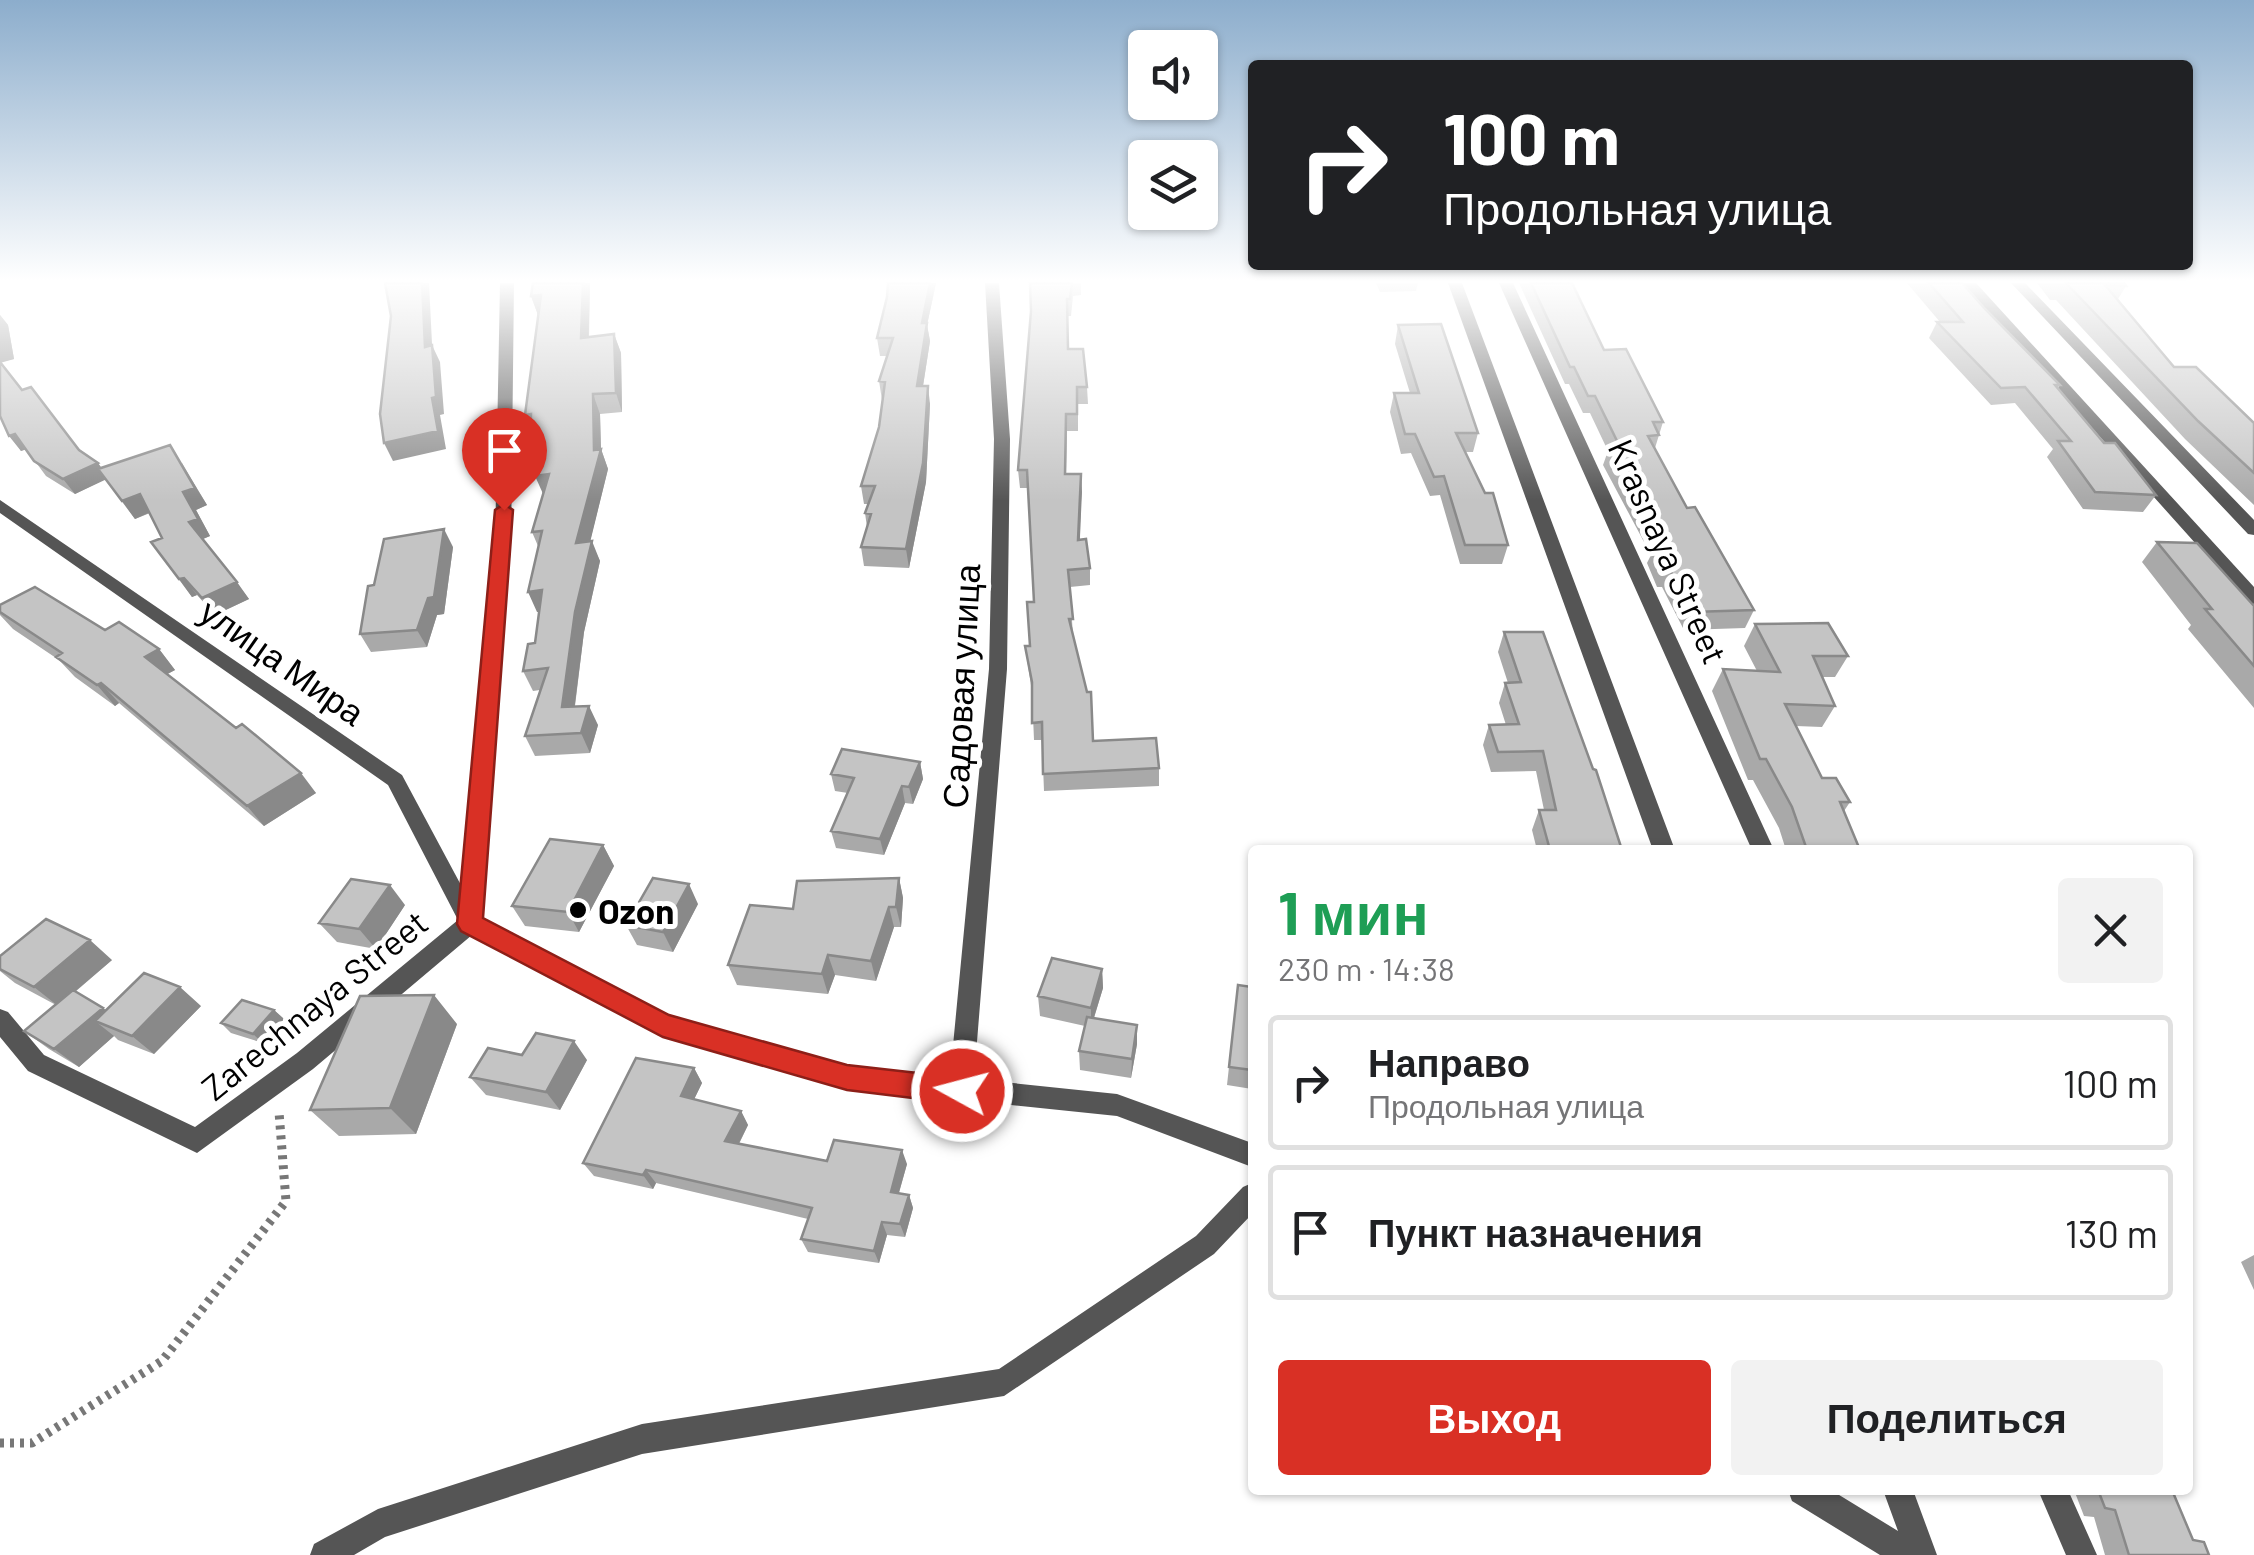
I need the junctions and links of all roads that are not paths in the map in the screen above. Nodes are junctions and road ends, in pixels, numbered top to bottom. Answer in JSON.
{"nodes":[{"id":1,"x":506,"y":356,"type":"edge"},
{"id":2,"x":997,"y":356,"type":"edge"},
{"id":3,"x":1482,"y":356,"type":"edge"},
{"id":4,"x":1539,"y":356,"type":"edge"},
{"id":5,"x":2035,"y":356,"type":"edge"},
{"id":6,"x":2087,"y":356,"type":"edge"},
{"id":7,"x":0,"y":505,"type":"edge"},
{"id":8,"x":2254,"y":530,"type":"edge"},
{"id":9,"x":2254,"y":598,"type":"edge"},
{"id":10,"x":1662,"y":845,"type":"edge"},
{"id":11,"x":1761,"y":845,"type":"edge"},
{"id":12,"x":470,"y":924,"type":"junction"},
{"id":13,"x":0,"y":1019,"type":"edge"},
{"id":14,"x":962,"y":1091,"type":"junction"},
{"id":15,"x":1248,"y":1153,"type":"edge"},
{"id":16,"x":1248,"y":1200,"type":"edge"},
{"id":17,"x":1811,"y":1495,"type":"edge"},
{"id":18,"x":1900,"y":1495,"type":"edge"},
{"id":19,"x":2055,"y":1495,"type":"edge"},
{"id":20,"x":325,"y":1555,"type":"edge"},
{"id":21,"x":1909,"y":1555,"type":"edge"},
{"id":22,"x":1922,"y":1555,"type":"edge"},
{"id":23,"x":2082,"y":1555,"type":"edge"}],
"edges":[{"from":1,"to":12,"type":"street"},
{"from":2,"to":14,"type":"street","name":"Садовая улица"},
{"from":3,"to":10,"type":"street"},
{"from":4,"to":11,"type":"street","name":"Krasnaya Street"},
{"from":5,"to":9,"type":"street"},
{"from":6,"to":8,"type":"street"},
{"from":7,"to":12,"type":"street","name":"улица Мира"},
{"from":12,"to":13,"type":"street","name":"Zarechnaya Street"},
{"from":12,"to":14,"type":"street"},
{"from":14,"to":15,"type":"street"},
{"from":16,"to":20,"type":"street"},
{"from":17,"to":21,"type":"street"},
{"from":18,"to":22,"type":"street"},
{"from":19,"to":23,"type":"street"}]}
